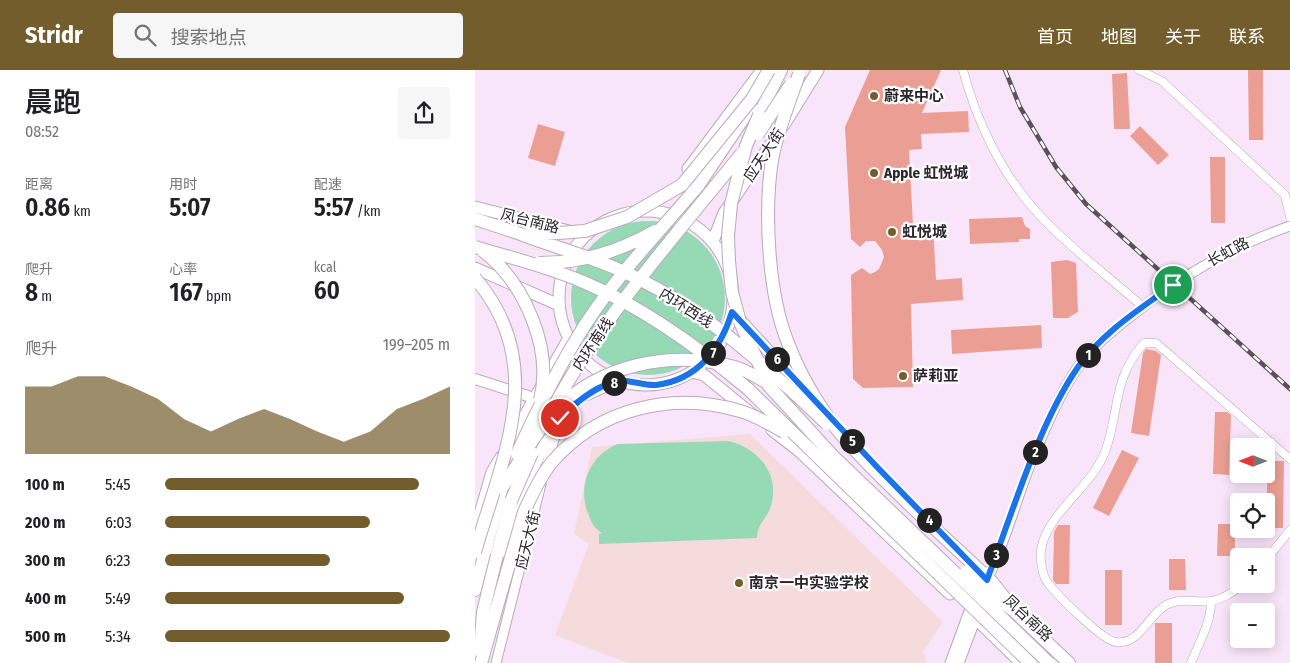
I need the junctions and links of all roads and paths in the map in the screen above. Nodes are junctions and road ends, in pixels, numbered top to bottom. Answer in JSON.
{"nodes":[{"id":1,"x":762,"y":70,"type":"edge"},
{"id":2,"x":769,"y":70,"type":"edge"},
{"id":3,"x":777,"y":70,"type":"edge"},
{"id":4,"x":781,"y":70,"type":"edge"},
{"id":5,"x":818,"y":70,"type":"edge"},
{"id":6,"x":963,"y":70,"type":"edge"},
{"id":7,"x":1139,"y":70,"type":"edge"},
{"id":8,"x":800,"y":72,"type":"edge"},
{"id":9,"x":711,"y":190,"type":"junction"},
{"id":10,"x":1288,"y":194,"type":"edge"},
{"id":11,"x":475,"y":207,"type":"edge"},
{"id":12,"x":656,"y":210,"type":"junction"},
{"id":13,"x":1290,"y":216,"type":"edge"},
{"id":14,"x":475,"y":219,"type":"edge"},
{"id":15,"x":1290,"y":226,"type":"edge"},
{"id":16,"x":515,"y":232,"type":"junction"},
{"id":17,"x":585,"y":235,"type":"junction"},
{"id":18,"x":713,"y":241,"type":"junction"},
{"id":19,"x":475,"y":246,"type":"edge"},
{"id":20,"x":475,"y":255,"type":"edge"},
{"id":21,"x":475,"y":268,"type":"edge"},
{"id":22,"x":475,"y":278,"type":"edge"},
{"id":23,"x":559,"y":305,"type":"junction"},
{"id":24,"x":1143,"y":307,"type":"junction"},
{"id":25,"x":732,"y":312,"type":"junction"},
{"id":26,"x":569,"y":338,"type":"junction"},
{"id":27,"x":693,"y":372,"type":"junction"},
{"id":28,"x":475,"y":379,"type":"edge"},
{"id":29,"x":619,"y":381,"type":"junction"},
{"id":30,"x":534,"y":398,"type":"junction"},
{"id":31,"x":560,"y":418,"type":"junction"},
{"id":32,"x":796,"y":439,"type":"junction"},
{"id":33,"x":853,"y":448,"type":"junction"},
{"id":34,"x":1290,"y":459,"type":"edge"},
{"id":35,"x":502,"y":488,"type":"junction"},
{"id":36,"x":511,"y":501,"type":"junction"},
{"id":37,"x":1290,"y":530,"type":"edge"},
{"id":38,"x":475,"y":531,"type":"edge"},
{"id":39,"x":1275,"y":549,"type":"edge"},
{"id":40,"x":475,"y":552,"type":"edge"},
{"id":41,"x":987,"y":580,"type":"junction"},
{"id":42,"x":475,"y":590,"type":"edge"},
{"id":43,"x":1230,"y":591,"type":"edge"},
{"id":44,"x":1211,"y":601,"type":"junction"},
{"id":45,"x":1014,"y":611,"type":"junction"},
{"id":46,"x":972,"y":614,"type":"junction"},
{"id":47,"x":475,"y":655,"type":"edge"},
{"id":48,"x":480,"y":663,"type":"edge"},
{"id":49,"x":496,"y":663,"type":"edge"},
{"id":50,"x":949,"y":663,"type":"edge"},
{"id":51,"x":959,"y":663,"type":"edge"},
{"id":52,"x":1021,"y":663,"type":"edge"},
{"id":53,"x":1030,"y":663,"type":"edge"},
{"id":54,"x":1049,"y":663,"type":"edge"},
{"id":55,"x":1069,"y":663,"type":"edge"},
{"id":56,"x":1075,"y":663,"type":"edge"},
{"id":57,"x":1191,"y":663,"type":"edge"}],
"edges":[{"from":1,"to":12,"type":"main road"},
{"from":2,"to":16,"type":"highway","bridge":true},
{"from":3,"to":35,"type":"highway","name":"内环南线","bridge":true},
{"from":4,"to":54,"type":"highway","bridge":true},
{"from":5,"to":18,"type":"main road","name":"应天大街"},
{"from":6,"to":24,"type":"street"},
{"from":7,"to":10,"type":"street"},
{"from":8,"to":9,"type":"highway","name":"内环南线","bridge":true},
{"from":8,"to":33,"type":"highway","bridge":true},
{"from":9,"to":20,"type":"highway","bridge":true},
{"from":9,"to":36,"type":"highway","name":"内环南线","bridge":true},
{"from":10,"to":13,"type":"street"},
{"from":11,"to":17,"type":"main road","name":"凤台南路"},
{"from":12,"to":17,"type":"main road"},
{"from":12,"to":18,"type":"main road"},
{"from":14,"to":16,"type":"highway"},
{"from":15,"to":24,"type":"street","name":"长虹路"},
{"from":16,"to":33,"type":"highway","name":"内环西线","bridge":true},
{"from":17,"to":23,"type":"main road"},
{"from":18,"to":25,"type":"main road"},
{"from":19,"to":32,"type":"highway","name":"内环西线","bridge":true},
{"from":19,"to":36,"type":"highway","bridge":true},
{"from":21,"to":23,"type":"main road"},
{"from":22,"to":40,"type":"highway","bridge":true},
{"from":23,"to":26,"type":"main road"},
{"from":24,"to":41,"type":"street","name":"长虹路"},
{"from":25,"to":27,"type":"main road"},
{"from":25,"to":41,"type":"main road","name":"凤台南路"},
{"from":26,"to":29,"type":"main road"},
{"from":26,"to":30,"type":"main road"},
{"from":27,"to":29,"type":"main road"},
{"from":27,"to":46,"type":"main road"},
{"from":28,"to":30,"type":"main road"},
{"from":29,"to":31,"type":"main road","name":"应天大街"},
{"from":30,"to":31,"type":"main road"},
{"from":30,"to":38,"type":"main road"},
{"from":31,"to":47,"type":"main road","name":"应天大街"},
{"from":31,"to":49,"type":"street","name":"应天大街"},
{"from":32,"to":48,"type":"highway","bridge":true},
{"from":32,"to":53,"type":"highway","name":"凤台南路","bridge":true},
{"from":33,"to":45,"type":"highway","bridge":true},
{"from":34,"to":44,"type":"street"},
{"from":35,"to":42,"type":"highway","name":"内环南线"},
{"from":35,"to":45,"type":"highway","bridge":true},
{"from":36,"to":48,"type":"highway","name":"内环南线","bridge":true},
{"from":37,"to":39,"type":"street"},
{"from":41,"to":46,"type":"street","name":"长虹路"},
{"from":41,"to":56,"type":"main road","name":"凤台南路"},
{"from":43,"to":44,"type":"street"},
{"from":44,"to":57,"type":"street"},
{"from":45,"to":55,"type":"highway","name":"凤台南路"},
{"from":46,"to":50,"type":"street"},
{"from":46,"to":51,"type":"street"},
{"from":46,"to":52,"type":"main road"}]}
